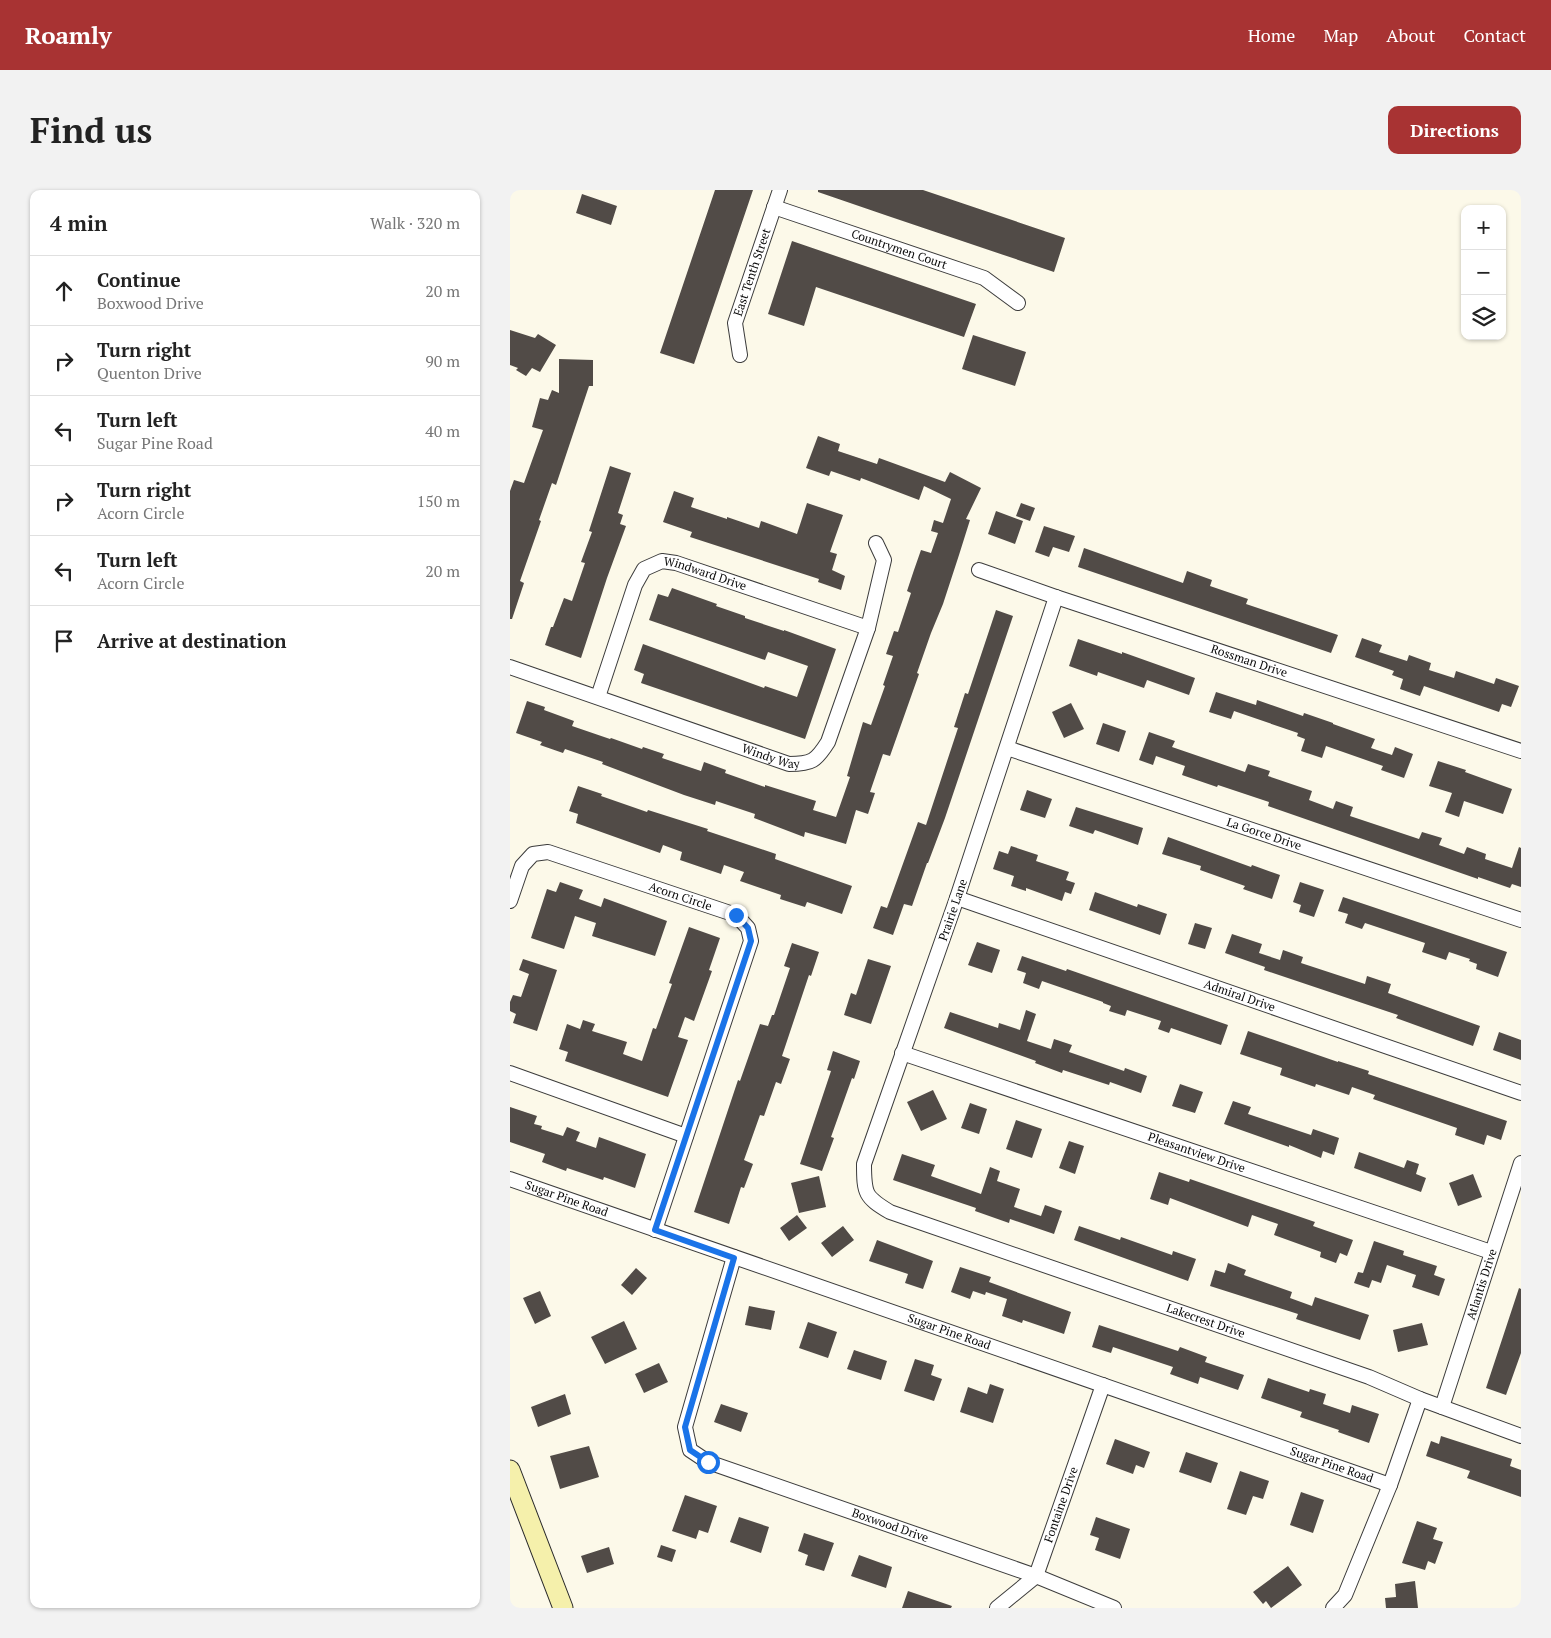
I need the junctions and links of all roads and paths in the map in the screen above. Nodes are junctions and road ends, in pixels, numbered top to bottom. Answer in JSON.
{"nodes":[{"id":1,"x":780,"y":190,"type":"edge"},
{"id":2,"x":774,"y":207,"type":"junction"},
{"id":3,"x":1018,"y":303,"type":"dead end"},
{"id":4,"x":740,"y":355,"type":"dead end"},
{"id":5,"x":876,"y":543,"type":"dead end"},
{"id":6,"x":979,"y":570,"type":"dead end"},
{"id":7,"x":1056,"y":597,"type":"junction"},
{"id":8,"x":868,"y":628,"type":"junction"},
{"id":9,"x":510,"y":667,"type":"edge"},
{"id":10,"x":598,"y":698,"type":"junction"},
{"id":11,"x":1007,"y":748,"type":"junction"},
{"id":12,"x":1521,"y":751,"type":"edge"},
{"id":13,"x":957,"y":898,"type":"junction"},
{"id":14,"x":510,"y":901,"type":"edge"},
{"id":15,"x":1521,"y":920,"type":"edge"},
{"id":16,"x":902,"y":1053,"type":"junction"},
{"id":17,"x":510,"y":1073,"type":"edge"},
{"id":18,"x":1521,"y":1092,"type":"edge"},
{"id":19,"x":686,"y":1136,"type":"junction"},
{"id":20,"x":1521,"y":1163,"type":"edge"},
{"id":21,"x":510,"y":1179,"type":"edge"},
{"id":22,"x":890,"y":1212,"type":"joint"},
{"id":23,"x":655,"y":1230,"type":"junction"},
{"id":24,"x":1492,"y":1252,"type":"junction"},
{"id":25,"x":734,"y":1258,"type":"junction"},
{"id":26,"x":1103,"y":1385,"type":"junction"},
{"id":27,"x":1420,"y":1399,"type":"junction"},
{"id":28,"x":1442,"y":1407,"type":"junction"},
{"id":29,"x":1521,"y":1436,"type":"edge"},
{"id":30,"x":510,"y":1470,"type":"edge"},
{"id":31,"x":1390,"y":1485,"type":"junction"},
{"id":32,"x":1036,"y":1576,"type":"junction"},
{"id":33,"x":563,"y":1608,"type":"edge"},
{"id":34,"x":997,"y":1608,"type":"edge"},
{"id":35,"x":1114,"y":1608,"type":"edge"},
{"id":36,"x":1334,"y":1608,"type":"edge"}],
"edges":[{"from":1,"to":2,"type":"street","name":"East Tenth Street"},
{"from":2,"to":3,"type":"street","name":"Countrymen Court"},
{"from":2,"to":4,"type":"street","name":"East Tenth Street"},
{"from":5,"to":8,"type":"street","name":"Windy Way"},
{"from":6,"to":7,"type":"street","name":"Rossman Drive"},
{"from":7,"to":11,"type":"street","name":"Prairie Lane"},
{"from":7,"to":12,"type":"street","name":"Rossman Drive"},
{"from":8,"to":10,"type":"street","name":"Windy Way"},
{"from":8,"to":10,"type":"street","name":"Windward Drive"},
{"from":9,"to":10,"type":"street","name":"Windy Way"},
{"from":11,"to":13,"type":"street","name":"Prairie Lane"},
{"from":11,"to":15,"type":"street","name":"La Gorce Drive"},
{"from":13,"to":16,"type":"street","name":"Prairie Lane"},
{"from":13,"to":18,"type":"street","name":"Admiral Drive"},
{"from":14,"to":19,"type":"street","name":"Acorn Circle"},
{"from":16,"to":22,"type":"street","name":"Prairie Lane"},
{"from":16,"to":24,"type":"street","name":"Pleasantview Drive"},
{"from":17,"to":19,"type":"street"},
{"from":19,"to":23,"type":"street","name":"Acorn Circle"},
{"from":20,"to":24,"type":"street","name":"Atlantis Drive"},
{"from":21,"to":23,"type":"street","name":"Sugar Pine Road"},
{"from":22,"to":27,"type":"street","name":"Lakecrest Drive"},
{"from":23,"to":25,"type":"street","name":"Sugar Pine Road"},
{"from":24,"to":28,"type":"street","name":"Atlantis Drive"},
{"from":25,"to":26,"type":"street","name":"Sugar Pine Road"},
{"from":25,"to":32,"type":"street","name":"Boxwood Drive"},
{"from":26,"to":31,"type":"street","name":"Sugar Pine Road"},
{"from":26,"to":32,"type":"street","name":"Fontaine Drive"},
{"from":27,"to":28,"type":"street","name":"Lakecrest Drive"},
{"from":27,"to":31,"type":"street"},
{"from":28,"to":29,"type":"street","name":"Lakecrest Drive"},
{"from":30,"to":33,"type":"street"},
{"from":31,"to":36,"type":"street"},
{"from":32,"to":34,"type":"street"},
{"from":32,"to":35,"type":"street","name":"Boxwood Drive"}]}
